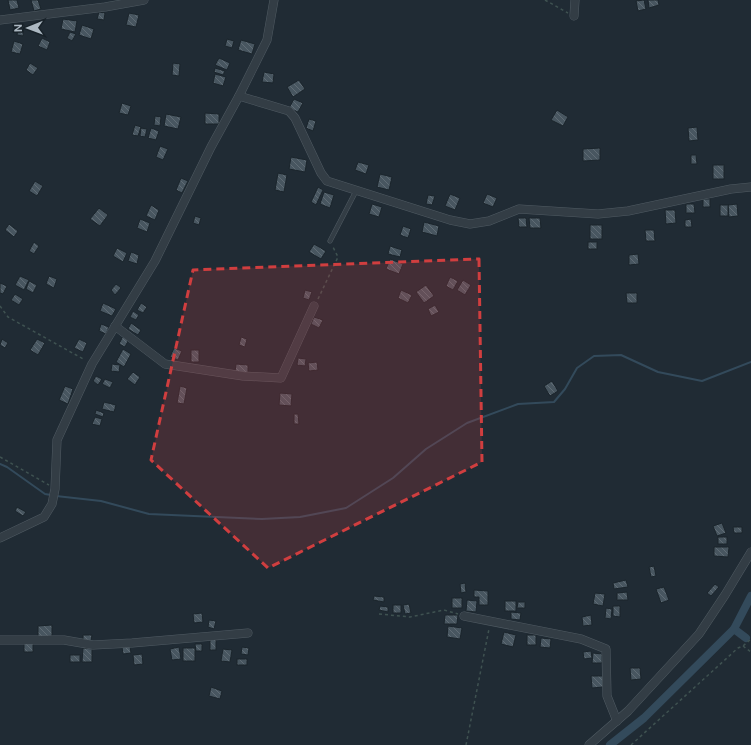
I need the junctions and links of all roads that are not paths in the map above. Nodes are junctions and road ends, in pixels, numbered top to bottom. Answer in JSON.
{"nodes":[{"id":1,"x":144,"y":0,"type":"edge"},
{"id":2,"x":274,"y":0,"type":"edge"},
{"id":3,"x":575,"y":0,"type":"edge"},
{"id":4,"x":574,"y":16,"type":"road end"},
{"id":5,"x":0,"y":20,"type":"edge"},
{"id":6,"x":239,"y":96,"type":"junction"},
{"id":7,"x":751,"y":187,"type":"edge"},
{"id":8,"x":356,"y":190,"type":"junction"},
{"id":9,"x":330,"y":241,"type":"road end"},
{"id":10,"x":314,"y":306,"type":"road end"},
{"id":11,"x":115,"y":326,"type":"junction"},
{"id":12,"x":0,"y":538,"type":"edge"},
{"id":13,"x":751,"y":552,"type":"edge"},
{"id":14,"x":464,"y":616,"type":"road end"},
{"id":15,"x":248,"y":633,"type":"dead end"},
{"id":16,"x":0,"y":640,"type":"edge"},
{"id":17,"x":617,"y":721,"type":"junction"},
{"id":18,"x":589,"y":745,"type":"edge"}],
"edges":[{"from":1,"to":5,"type":"street"},
{"from":2,"to":6,"type":"street"},
{"from":3,"to":4,"type":"street"},
{"from":6,"to":8,"type":"street"},
{"from":6,"to":11,"type":"street"},
{"from":7,"to":8,"type":"street"},
{"from":8,"to":9,"type":"lane"},
{"from":10,"to":11,"type":"street"},
{"from":11,"to":12,"type":"street"},
{"from":13,"to":17,"type":"street"},
{"from":14,"to":17,"type":"street"},
{"from":15,"to":16,"type":"street"},
{"from":17,"to":18,"type":"street"}]}
